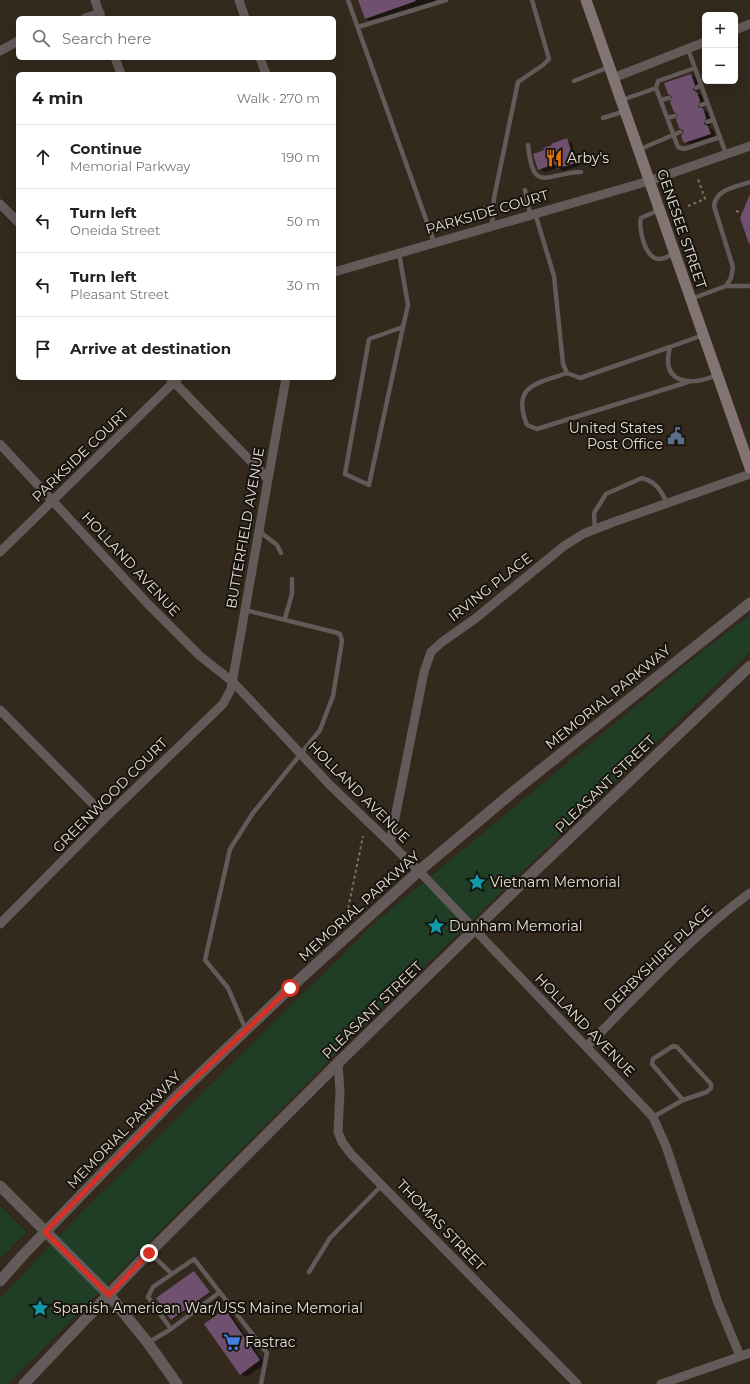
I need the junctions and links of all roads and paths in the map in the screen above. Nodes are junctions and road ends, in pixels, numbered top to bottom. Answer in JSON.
{"nodes":[{"id":1,"x":95,"y":0,"type":"edge"},
{"id":2,"x":239,"y":0,"type":"edge"},
{"id":3,"x":348,"y":0,"type":"edge"},
{"id":4,"x":446,"y":0,"type":"edge"},
{"id":5,"x":532,"y":0,"type":"edge"},
{"id":6,"x":586,"y":0,"type":"edge"},
{"id":7,"x":101,"y":16,"type":"edge"},
{"id":8,"x":244,"y":16,"type":"edge"},
{"id":9,"x":750,"y":24,"type":"edge"},
{"id":10,"x":358,"y":27,"type":"junction"},
{"id":11,"x":738,"y":29,"type":"edge"},
{"id":12,"x":16,"y":42,"type":"edge"},
{"id":13,"x":702,"y":43,"type":"edge"},
{"id":14,"x":688,"y":49,"type":"junction"},
{"id":15,"x":0,"y":51,"type":"edge"},
{"id":16,"x":116,"y":60,"type":"edge"},
{"id":17,"x":261,"y":60,"type":"edge"},
{"id":18,"x":609,"y":67,"type":"junction"},
{"id":19,"x":695,"y":68,"type":"junction"},
{"id":20,"x":120,"y":72,"type":"edge"},
{"id":21,"x":265,"y":72,"type":"edge"},
{"id":22,"x":613,"y":78,"type":"junction"},
{"id":23,"x":574,"y":81,"type":"dead end"},
{"id":24,"x":701,"y":86,"type":"junction"},
{"id":25,"x":656,"y":88,"type":"junction"},
{"id":26,"x":696,"y":88,"type":"dead end"},
{"id":27,"x":669,"y":98,"type":"dead end"},
{"id":28,"x":661,"y":100,"type":"junction"},
{"id":29,"x":707,"y":103,"type":"junction"},
{"id":30,"x":701,"y":105,"type":"dead end"},
{"id":31,"x":623,"y":106,"type":"junction"},
{"id":32,"x":675,"y":116,"type":"dead end"},
{"id":33,"x":603,"y":118,"type":"dead end"},
{"id":34,"x":667,"y":118,"type":"junction"},
{"id":35,"x":713,"y":120,"type":"junction"},
{"id":36,"x":707,"y":122,"type":"dead end"},
{"id":37,"x":680,"y":132,"type":"dead end"},
{"id":38,"x":673,"y":135,"type":"junction"},
{"id":39,"x":720,"y":137,"type":"junction"},
{"id":40,"x":528,"y":145,"type":"dead end"},
{"id":41,"x":750,"y":146,"type":"edge"},
{"id":42,"x":638,"y":150,"type":"junction"},
{"id":43,"x":726,"y":154,"type":"junction"},
{"id":44,"x":581,"y":172,"type":"dead end"},
{"id":45,"x":698,"y":178,"type":"dead end"},
{"id":46,"x":649,"y":181,"type":"junction"},
{"id":47,"x":750,"y":182,"type":"edge"},
{"id":48,"x":525,"y":190,"type":"dead end"},
{"id":49,"x":0,"y":204,"type":"edge"},
{"id":50,"x":494,"y":206,"type":"junction"},
{"id":51,"x":688,"y":206,"type":"dead end"},
{"id":52,"x":659,"y":210,"type":"junction"},
{"id":53,"x":736,"y":211,"type":"dead end"},
{"id":54,"x":533,"y":213,"type":"junction"},
{"id":55,"x":742,"y":213,"type":"dead end"},
{"id":56,"x":16,"y":220,"type":"edge"},
{"id":57,"x":492,"y":225,"type":"junction"},
{"id":58,"x":428,"y":226,"type":"junction"},
{"id":59,"x":434,"y":242,"type":"junction"},
{"id":60,"x":399,"y":253,"type":"junction"},
{"id":61,"x":674,"y":253,"type":"junction"},
{"id":62,"x":336,"y":271,"type":"edge"},
{"id":63,"x":750,"y":285,"type":"edge"},
{"id":64,"x":726,"y":286,"type":"junction"},
{"id":65,"x":691,"y":299,"type":"junction"},
{"id":66,"x":403,"y":327,"type":"junction"},
{"id":67,"x":703,"y":335,"type":"junction"},
{"id":68,"x":670,"y":347,"type":"junction"},
{"id":69,"x":567,"y":373,"type":"junction"},
{"id":70,"x":717,"y":375,"type":"junction"},
{"id":71,"x":174,"y":380,"type":"edge"},
{"id":72,"x":286,"y":380,"type":"edge"},
{"id":73,"x":688,"y":382,"type":"junction"},
{"id":74,"x":0,"y":444,"type":"edge"},
{"id":75,"x":748,"y":453,"type":"edge"},
{"id":76,"x":750,"y":468,"type":"edge"},
{"id":77,"x":750,"y":474,"type":"edge"},
{"id":78,"x":268,"y":479,"type":"junction"},
{"id":79,"x":53,"y":501,"type":"junction"},
{"id":80,"x":667,"y":503,"type":"junction"},
{"id":81,"x":595,"y":529,"type":"junction"},
{"id":82,"x":259,"y":530,"type":"junction"},
{"id":83,"x":0,"y":552,"type":"edge"},
{"id":84,"x":281,"y":553,"type":"dead end"},
{"id":85,"x":292,"y":579,"type":"dead end"},
{"id":86,"x":750,"y":603,"type":"edge"},
{"id":87,"x":245,"y":610,"type":"junction"},
{"id":88,"x":285,"y":618,"type":"junction"},
{"id":89,"x":750,"y":666,"type":"edge"},
{"id":90,"x":233,"y":682,"type":"junction"},
{"id":91,"x":0,"y":710,"type":"edge"},
{"id":92,"x":300,"y":753,"type":"junction"},
{"id":93,"x":106,"y":817,"type":"junction"},
{"id":94,"x":363,"y":836,"type":"dead end"},
{"id":95,"x":390,"y":843,"type":"junction"},
{"id":96,"x":419,"y":871,"type":"junction"},
{"id":97,"x":750,"y":892,"type":"edge"},
{"id":98,"x":347,"y":914,"type":"dead end"},
{"id":99,"x":0,"y":924,"type":"edge"},
{"id":100,"x":476,"y":930,"type":"junction"},
{"id":101,"x":246,"y":1030,"type":"junction"},
{"id":102,"x":587,"y":1046,"type":"junction"},
{"id":103,"x":338,"y":1063,"type":"junction"},
{"id":104,"x":683,"y":1100,"type":"junction"},
{"id":105,"x":653,"y":1117,"type":"junction"},
{"id":106,"x":382,"y":1185,"type":"junction"},
{"id":107,"x":0,"y":1186,"type":"edge"},
{"id":108,"x":45,"y":1232,"type":"junction"},
{"id":109,"x":149,"y":1253,"type":"junction"},
{"id":110,"x":309,"y":1272,"type":"dead end"},
{"id":111,"x":172,"y":1274,"type":"junction"},
{"id":112,"x":0,"y":1281,"type":"edge"},
{"id":113,"x":220,"y":1292,"type":"junction"},
{"id":114,"x":109,"y":1295,"type":"junction"},
{"id":115,"x":171,"y":1329,"type":"junction"},
{"id":116,"x":148,"y":1343,"type":"junction"},
{"id":117,"x":750,"y":1353,"type":"edge"},
{"id":118,"x":740,"y":1356,"type":"junction"},
{"id":119,"x":24,"y":1384,"type":"edge"},
{"id":120,"x":177,"y":1384,"type":"edge"},
{"id":121,"x":262,"y":1384,"type":"edge"},
{"id":122,"x":577,"y":1384,"type":"edge"},
{"id":123,"x":661,"y":1384,"type":"edge"}],
"edges":[{"from":1,"to":7,"type":"street"},
{"from":2,"to":8,"type":"street"},
{"from":3,"to":10,"type":"lane"},
{"from":4,"to":10,"type":"lane"},
{"from":5,"to":50,"type":"lane"},
{"from":6,"to":18,"type":"main road","name":"GENESEE STREET"},
{"from":9,"to":11,"type":"street"},
{"from":10,"to":58,"type":"lane"},
{"from":12,"to":15,"type":"street"},
{"from":13,"to":14,"type":"street"},
{"from":14,"to":19,"type":"lane"},
{"from":14,"to":22,"type":"street"},
{"from":16,"to":20,"type":"street"},
{"from":17,"to":21,"type":"street"},
{"from":18,"to":22,"type":"main road","name":"GENESEE STREET"},
{"from":18,"to":23,"type":"lane"},
{"from":19,"to":24,"type":"lane"},
{"from":19,"to":25,"type":"lane"},
{"from":22,"to":31,"type":"main road","name":"GENESEE STREET"},
{"from":24,"to":26,"type":"lane"},
{"from":24,"to":29,"type":"lane"},
{"from":25,"to":28,"type":"lane"},
{"from":25,"to":31,"type":"lane"},
{"from":27,"to":28,"type":"lane"},
{"from":28,"to":34,"type":"lane"},
{"from":29,"to":30,"type":"lane"},
{"from":29,"to":35,"type":"lane"},
{"from":31,"to":33,"type":"lane"},
{"from":31,"to":42,"type":"main road","name":"GENESEE STREET"},
{"from":32,"to":34,"type":"lane"},
{"from":34,"to":38,"type":"lane"},
{"from":35,"to":36,"type":"lane"},
{"from":35,"to":39,"type":"lane"},
{"from":37,"to":38,"type":"lane"},
{"from":38,"to":39,"type":"lane"},
{"from":38,"to":42,"type":"lane"},
{"from":39,"to":43,"type":"lane"},
{"from":40,"to":44,"type":"lane"},
{"from":41,"to":43,"type":"street","name":"PARKSIDE COURT"},
{"from":42,"to":46,"type":"main road","name":"GENESEE STREET"},
{"from":43,"to":46,"type":"street","name":"PARKSIDE COURT"},
{"from":45,"to":51,"type":"path"},
{"from":46,"to":52,"type":"main road","name":"GENESEE STREET"},
{"from":46,"to":54,"type":"street","name":"PARKSIDE COURT"},
{"from":47,"to":64,"type":"lane"},
{"from":48,"to":54,"type":"lane"},
{"from":49,"to":56,"type":"street"},
{"from":50,"to":57,"type":"lane"},
{"from":50,"to":58,"type":"lane"},
{"from":52,"to":61,"type":"main road","name":"GENESEE STREET"},
{"from":52,"to":61,"type":"lane"},
{"from":53,"to":55,"type":"path"},
{"from":54,"to":57,"type":"street","name":"PARKSIDE COURT"},
{"from":54,"to":69,"type":"lane"},
{"from":57,"to":59,"type":"street","name":"PARKSIDE COURT"},
{"from":58,"to":59,"type":"lane"},
{"from":59,"to":60,"type":"street","name":"PARKSIDE COURT"},
{"from":60,"to":62,"type":"street","name":"PARKSIDE COURT"},
{"from":60,"to":66,"type":"lane"},
{"from":61,"to":65,"type":"main road","name":"GENESEE STREET"},
{"from":63,"to":64,"type":"lane"},
{"from":64,"to":65,"type":"lane"},
{"from":65,"to":67,"type":"main road","name":"GENESEE STREET"},
{"from":66,"to":66,"type":"lane"},
{"from":67,"to":68,"type":"lane"},
{"from":67,"to":70,"type":"main road","name":"GENESEE STREET"},
{"from":68,"to":69,"type":"lane"},
{"from":68,"to":73,"type":"lane"},
{"from":69,"to":73,"type":"lane"},
{"from":70,"to":73,"type":"lane"},
{"from":70,"to":75,"type":"main road","name":"GENESEE STREET"},
{"from":71,"to":78,"type":"street"},
{"from":71,"to":79,"type":"street","name":"PARKSIDE COURT"},
{"from":72,"to":78,"type":"street","name":"BUTTERFIELD AVENUE"},
{"from":74,"to":79,"type":"street","name":"HOLLAND AVENUE"},
{"from":75,"to":76,"type":"main road","name":"GENESEE STREET"},
{"from":77,"to":80,"type":"street","name":"IRVING PLACE"},
{"from":78,"to":82,"type":"street","name":"BUTTERFIELD AVENUE"},
{"from":79,"to":83,"type":"street","name":"PARKSIDE COURT"},
{"from":79,"to":90,"type":"street","name":"HOLLAND AVENUE"},
{"from":80,"to":81,"type":"street","name":"IRVING PLACE"},
{"from":80,"to":81,"type":"lane"},
{"from":81,"to":95,"type":"street","name":"IRVING PLACE"},
{"from":82,"to":84,"type":"lane"},
{"from":82,"to":87,"type":"street","name":"BUTTERFIELD AVENUE"},
{"from":85,"to":88,"type":"lane"},
{"from":86,"to":96,"type":"street","name":"MEMORIAL PARKWAY"},
{"from":87,"to":88,"type":"lane"},
{"from":87,"to":90,"type":"street","name":"BUTTERFIELD AVENUE"},
{"from":88,"to":92,"type":"lane"},
{"from":89,"to":100,"type":"street","name":"PLEASANT STREET"},
{"from":90,"to":92,"type":"street","name":"HOLLAND AVENUE"},
{"from":90,"to":93,"type":"street","name":"GREENWOOD COURT"},
{"from":91,"to":93,"type":"street"},
{"from":92,"to":95,"type":"street","name":"HOLLAND AVENUE"},
{"from":92,"to":101,"type":"lane"},
{"from":93,"to":99,"type":"street","name":"GREENWOOD COURT"},
{"from":94,"to":98,"type":"path"},
{"from":95,"to":96,"type":"street","name":"HOLLAND AVENUE"},
{"from":96,"to":100,"type":"street","name":"HOLLAND AVENUE"},
{"from":96,"to":101,"type":"street","name":"MEMORIAL PARKWAY"},
{"from":97,"to":102,"type":"street","name":"DERBYSHIRE PLACE"},
{"from":100,"to":102,"type":"street","name":"HOLLAND AVENUE"},
{"from":100,"to":103,"type":"street","name":"PLEASANT STREET"},
{"from":101,"to":108,"type":"street","name":"MEMORIAL PARKWAY"},
{"from":102,"to":105,"type":"street","name":"HOLLAND AVENUE"},
{"from":103,"to":106,"type":"street","name":"THOMAS STREET"},
{"from":103,"to":109,"type":"street","name":"PLEASANT STREET"},
{"from":104,"to":104,"type":"lane"},
{"from":104,"to":105,"type":"lane"},
{"from":105,"to":118,"type":"street","name":"HOLLAND AVENUE"},
{"from":106,"to":110,"type":"lane"},
{"from":106,"to":122,"type":"street","name":"THOMAS STREET"},
{"from":107,"to":108,"type":"street"},
{"from":108,"to":112,"type":"street","name":"MEMORIAL PARKWAY"},
{"from":108,"to":114,"type":"street"},
{"from":109,"to":111,"type":"lane"},
{"from":109,"to":114,"type":"street","name":"PLEASANT STREET"},
{"from":111,"to":113,"type":"lane"},
{"from":111,"to":115,"type":"lane"},
{"from":113,"to":115,"type":"lane"},
{"from":113,"to":121,"type":"lane"},
{"from":114,"to":116,"type":"street"},
{"from":114,"to":119,"type":"street","name":"PLEASANT STREET"},
{"from":115,"to":116,"type":"lane"},
{"from":116,"to":120,"type":"street"},
{"from":117,"to":118,"type":"street"},
{"from":118,"to":123,"type":"street"}]}
